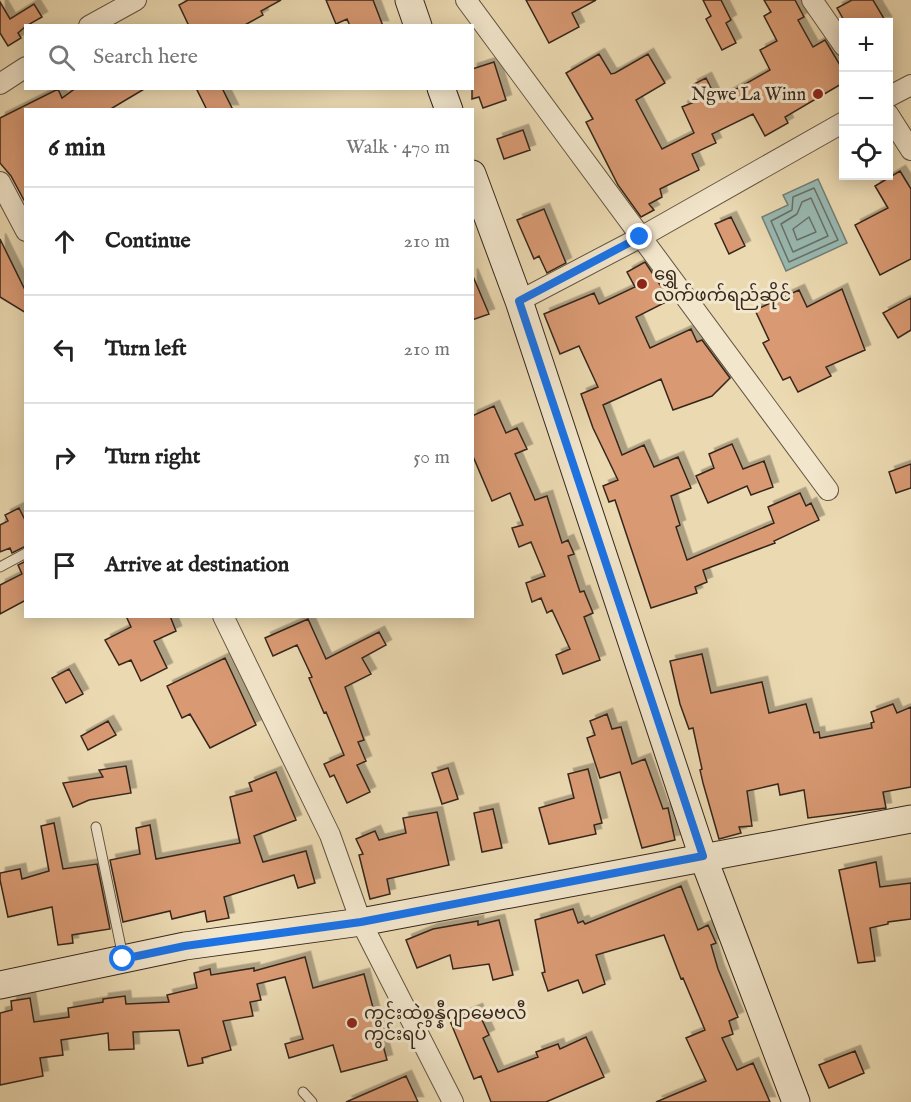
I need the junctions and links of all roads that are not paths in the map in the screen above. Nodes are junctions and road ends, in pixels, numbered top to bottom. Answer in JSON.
{"nodes":[{"id":1,"x":136,"y":0,"type":"edge"},
{"id":2,"x":409,"y":0,"type":"edge"},
{"id":3,"x":466,"y":0,"type":"edge"},
{"id":4,"x":812,"y":0,"type":"edge"},
{"id":5,"x":93,"y":24,"type":"edge"},
{"id":6,"x":417,"y":24,"type":"edge"},
{"id":7,"x":839,"y":40,"type":"edge"},
{"id":8,"x":24,"y":68,"type":"edge"},
{"id":9,"x":0,"y":84,"type":"edge"},
{"id":10,"x":911,"y":85,"type":"edge"},
{"id":11,"x":442,"y":90,"type":"edge"},
{"id":12,"x":893,"y":94,"type":"edge"},
{"id":13,"x":448,"y":108,"type":"edge"},
{"id":14,"x":893,"y":122,"type":"edge"},
{"id":15,"x":839,"y":124,"type":"edge"},
{"id":16,"x":911,"y":150,"type":"edge"},
{"id":17,"x":474,"y":179,"type":"edge"},
{"id":18,"x":0,"y":182,"type":"edge"},
{"id":19,"x":24,"y":227,"type":"edge"},
{"id":20,"x":640,"y":237,"type":"junction"},
{"id":21,"x":519,"y":301,"type":"junction"},
{"id":22,"x":828,"y":490,"type":"dead end"},
{"id":23,"x":24,"y":554,"type":"edge"},
{"id":24,"x":0,"y":567,"type":"edge"},
{"id":25,"x":224,"y":618,"type":"edge"},
{"id":26,"x":911,"y":819,"type":"edge"},
{"id":27,"x":96,"y":827,"type":"dead end"},
{"id":28,"x":703,"y":856,"type":"junction"},
{"id":29,"x":361,"y":922,"type":"junction"},
{"id":30,"x":123,"y":959,"type":"junction"},
{"id":31,"x":0,"y":985,"type":"edge"},
{"id":32,"x":303,"y":1092,"type":"dead end"},
{"id":33,"x":312,"y":1102,"type":"edge"},
{"id":34,"x":453,"y":1102,"type":"edge"},
{"id":35,"x":796,"y":1102,"type":"edge"}],
"edges":[{"from":1,"to":5,"type":"street"},
{"from":2,"to":6,"type":"main road"},
{"from":3,"to":20,"type":"street"},
{"from":4,"to":7,"type":"street"},
{"from":8,"to":9,"type":"street"},
{"from":10,"to":12,"type":"street"},
{"from":11,"to":13,"type":"main road"},
{"from":14,"to":16,"type":"street"},
{"from":15,"to":20,"type":"street"},
{"from":17,"to":21,"type":"main road"},
{"from":18,"to":19,"type":"street"},
{"from":20,"to":21,"type":"street"},
{"from":20,"to":22,"type":"street"},
{"from":21,"to":28,"type":"main road"},
{"from":23,"to":24,"type":"lane"},
{"from":25,"to":29,"type":"street"},
{"from":26,"to":28,"type":"main road"},
{"from":27,"to":30,"type":"lane"},
{"from":28,"to":29,"type":"main road"},
{"from":28,"to":35,"type":"main road"},
{"from":29,"to":30,"type":"main road"},
{"from":29,"to":34,"type":"street"},
{"from":30,"to":31,"type":"main road"},
{"from":32,"to":33,"type":"lane"}]}
